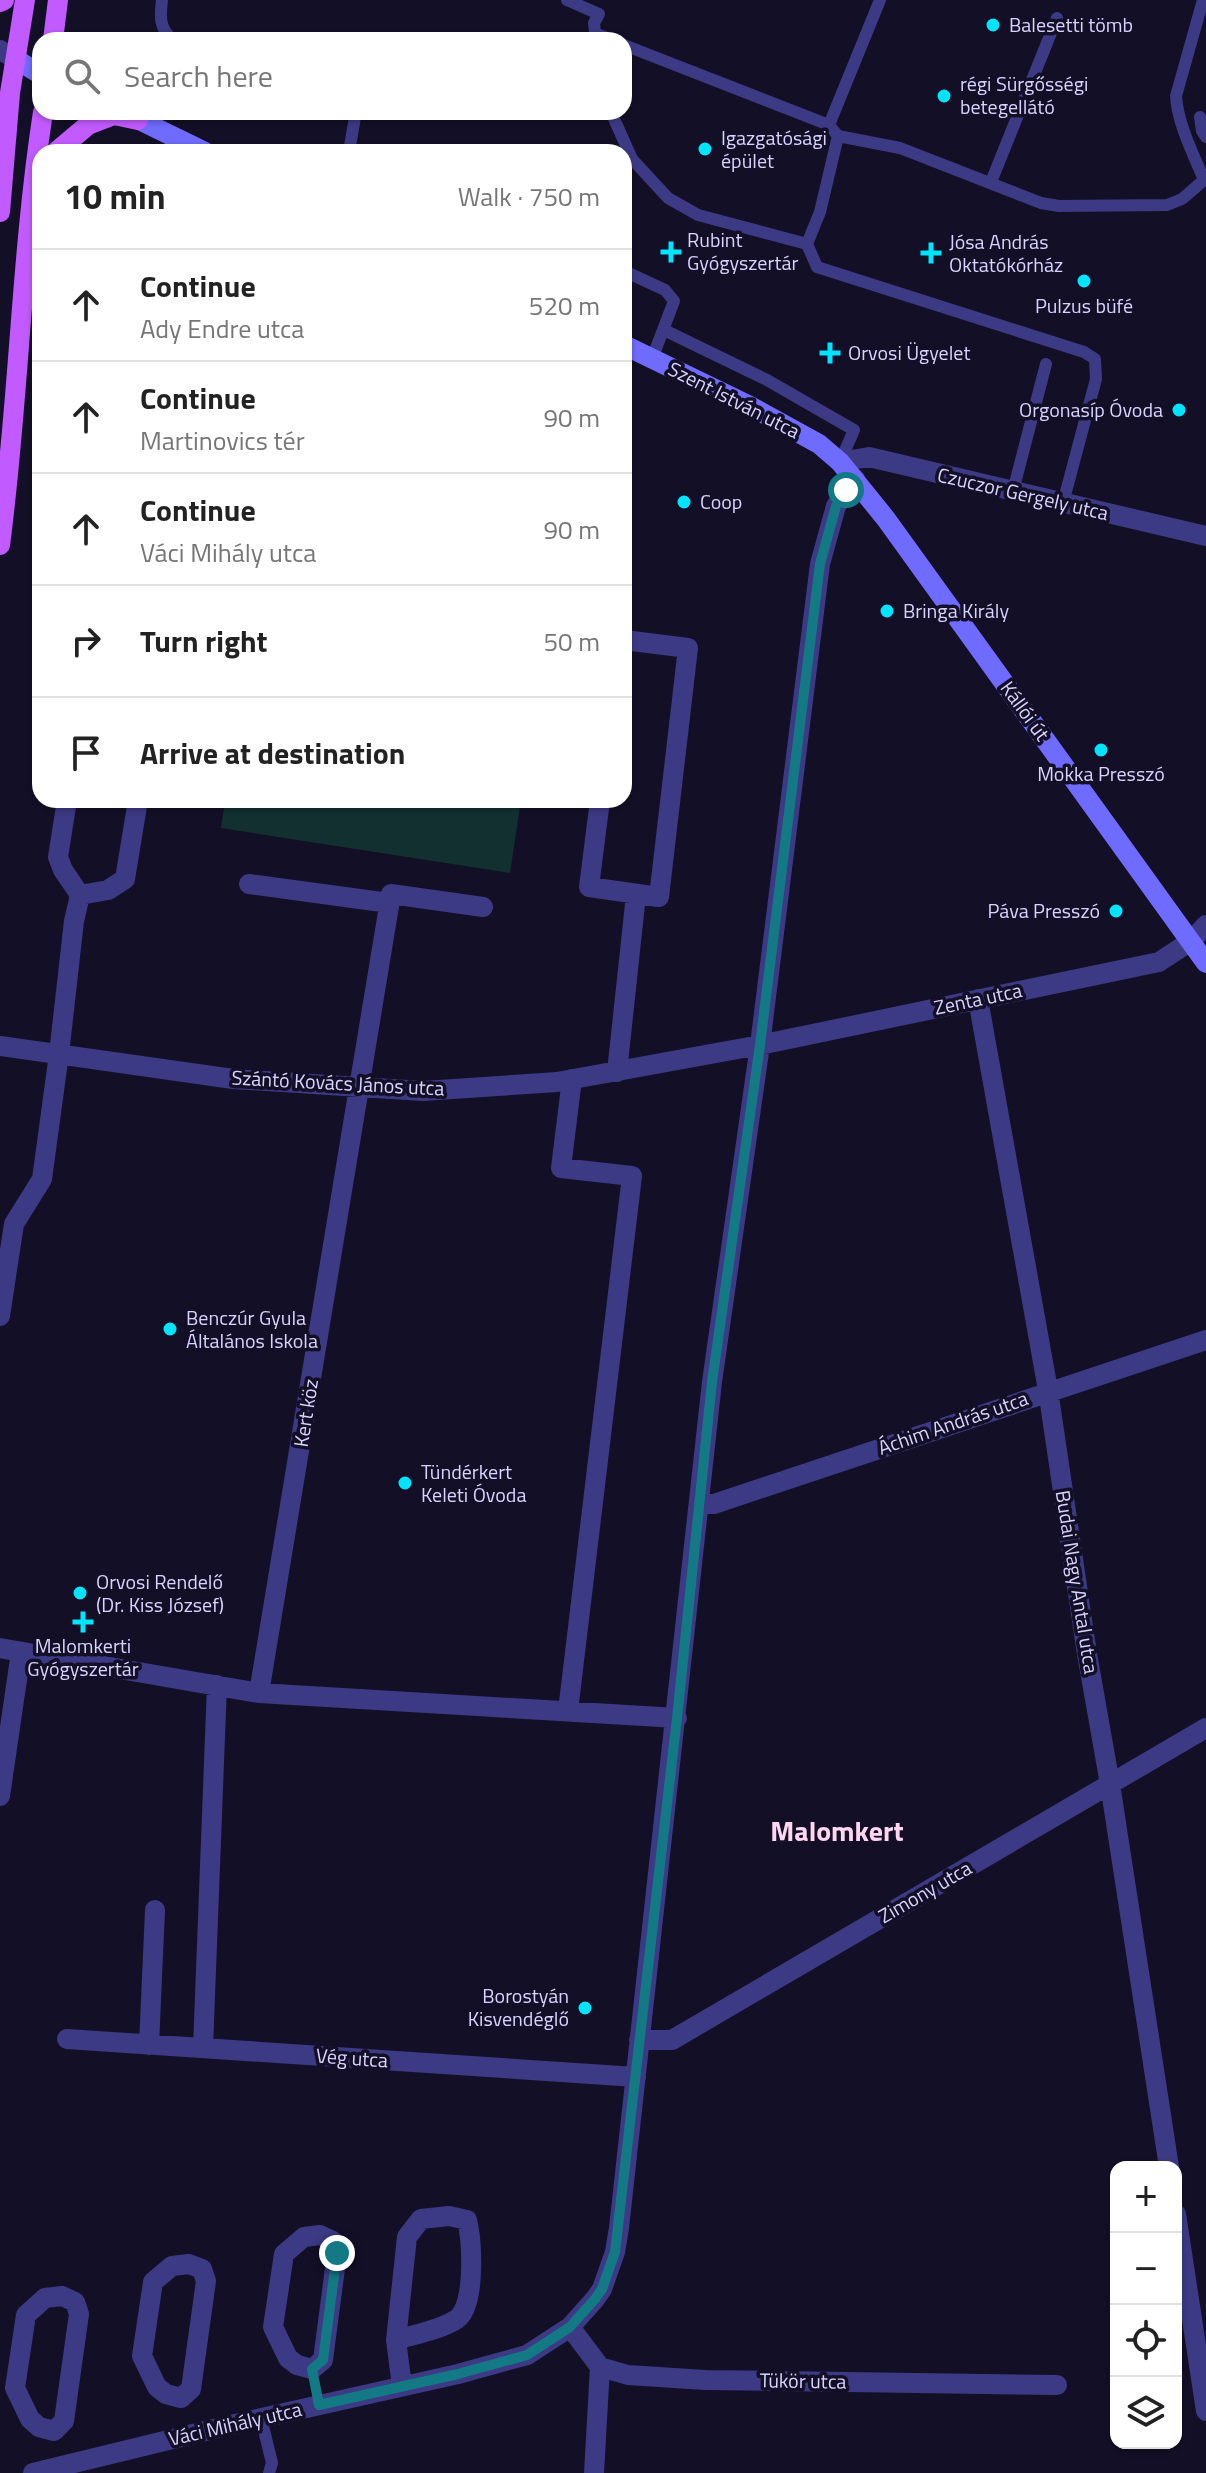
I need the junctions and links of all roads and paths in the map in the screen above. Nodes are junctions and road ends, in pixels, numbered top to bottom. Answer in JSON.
{"nodes":[{"id":1,"x":25,"y":0,"type":"edge"},
{"id":2,"x":58,"y":0,"type":"edge"},
{"id":3,"x":162,"y":0,"type":"edge"},
{"id":4,"x":567,"y":0,"type":"edge"},
{"id":5,"x":604,"y":0,"type":"edge"},
{"id":6,"x":880,"y":0,"type":"edge"},
{"id":7,"x":1203,"y":0,"type":"edge"},
{"id":8,"x":599,"y":14,"type":"junction"},
{"id":9,"x":1057,"y":18,"type":"dead end"},
{"id":10,"x":54,"y":32,"type":"edge"},
{"id":11,"x":164,"y":32,"type":"edge"},
{"id":12,"x":595,"y":32,"type":"edge"},
{"id":13,"x":632,"y":48,"type":"edge"},
{"id":14,"x":9,"y":55,"type":"edge"},
{"id":15,"x":32,"y":69,"type":"edge"},
{"id":16,"x":1200,"y":117,"type":"dead end"},
{"id":17,"x":42,"y":120,"type":"edge"},
{"id":18,"x":101,"y":120,"type":"edge"},
{"id":19,"x":139,"y":120,"type":"edge"},
{"id":20,"x":354,"y":120,"type":"edge"},
{"id":21,"x":615,"y":120,"type":"edge"},
{"id":22,"x":829,"y":125,"type":"junction"},
{"id":23,"x":838,"y":136,"type":"junction"},
{"id":24,"x":1206,"y":137,"type":"edge"},
{"id":25,"x":40,"y":144,"type":"edge"},
{"id":26,"x":65,"y":144,"type":"edge"},
{"id":27,"x":189,"y":144,"type":"edge"},
{"id":28,"x":350,"y":144,"type":"edge"},
{"id":29,"x":625,"y":144,"type":"edge"},
{"id":30,"x":632,"y":159,"type":"edge"},
{"id":31,"x":1205,"y":180,"type":"edge"},
{"id":32,"x":991,"y":182,"type":"junction"},
{"id":33,"x":0,"y":212,"type":"edge"},
{"id":34,"x":32,"y":230,"type":"edge"},
{"id":35,"x":807,"y":244,"type":"junction"},
{"id":36,"x":632,"y":275,"type":"edge"},
{"id":37,"x":664,"y":330,"type":"junction"},
{"id":38,"x":632,"y":349,"type":"edge"},
{"id":39,"x":652,"y":359,"type":"junction"},
{"id":40,"x":1046,"y":364,"type":"dead end"},
{"id":41,"x":840,"y":462,"type":"junction"},
{"id":42,"x":855,"y":479,"type":"junction"},
{"id":43,"x":1013,"y":491,"type":"junction"},
{"id":44,"x":1063,"y":503,"type":"junction"},
{"id":45,"x":1206,"y":536,"type":"edge"},
{"id":46,"x":0,"y":545,"type":"edge"},
{"id":47,"x":632,"y":641,"type":"edge"},
{"id":48,"x":66,"y":808,"type":"edge"},
{"id":49,"x":137,"y":808,"type":"edge"},
{"id":50,"x":599,"y":808,"type":"edge"},
{"id":51,"x":249,"y":884,"type":"dead end"},
{"id":52,"x":80,"y":895,"type":"junction"},
{"id":53,"x":636,"y":895,"type":"junction"},
{"id":54,"x":389,"y":903,"type":"junction"},
{"id":55,"x":483,"y":907,"type":"dead end"},
{"id":56,"x":1206,"y":925,"type":"edge"},
{"id":57,"x":1191,"y":941,"type":"junction"},
{"id":58,"x":1206,"y":963,"type":"edge"},
{"id":59,"x":978,"y":999,"type":"junction"},
{"id":60,"x":760,"y":1045,"type":"junction"},
{"id":61,"x":0,"y":1046,"type":"edge"},
{"id":62,"x":59,"y":1054,"type":"junction"},
{"id":63,"x":617,"y":1072,"type":"junction"},
{"id":64,"x":572,"y":1079,"type":"junction"},
{"id":65,"x":360,"y":1087,"type":"junction"},
{"id":66,"x":0,"y":1316,"type":"edge"},
{"id":67,"x":1206,"y":1340,"type":"edge"},
{"id":68,"x":1048,"y":1390,"type":"junction"},
{"id":69,"x":700,"y":1503,"type":"junction"},
{"id":70,"x":0,"y":1648,"type":"edge"},
{"id":71,"x":21,"y":1652,"type":"junction"},
{"id":72,"x":217,"y":1685,"type":"junction"},
{"id":73,"x":259,"y":1693,"type":"junction"},
{"id":74,"x":568,"y":1711,"type":"junction"},
{"id":75,"x":677,"y":1718,"type":"junction"},
{"id":76,"x":1206,"y":1728,"type":"edge"},
{"id":77,"x":1110,"y":1784,"type":"junction"},
{"id":78,"x":0,"y":1796,"type":"edge"},
{"id":79,"x":155,"y":1910,"type":"dead end"},
{"id":80,"x":67,"y":2039,"type":"dead end"},
{"id":81,"x":639,"y":2040,"type":"junction"},
{"id":82,"x":149,"y":2045,"type":"junction"},
{"id":83,"x":203,"y":2048,"type":"junction"},
{"id":84,"x":636,"y":2077,"type":"junction"},
{"id":85,"x":1168,"y":2161,"type":"edge"},
{"id":86,"x":1179,"y":2233,"type":"edge"},
{"id":87,"x":570,"y":2327,"type":"junction"},
{"id":88,"x":396,"y":2340,"type":"junction"},
{"id":89,"x":600,"y":2367,"type":"junction"},
{"id":90,"x":312,"y":2369,"type":"junction"},
{"id":91,"x":1057,"y":2385,"type":"dead end"},
{"id":92,"x":402,"y":2386,"type":"junction"},
{"id":93,"x":181,"y":2398,"type":"junction"},
{"id":94,"x":319,"y":2405,"type":"junction"},
{"id":95,"x":1206,"y":2411,"type":"edge"},
{"id":96,"x":261,"y":2418,"type":"junction"},
{"id":97,"x":54,"y":2431,"type":"junction"},
{"id":98,"x":188,"y":2435,"type":"junction"},
{"id":99,"x":61,"y":2466,"type":"junction"},
{"id":100,"x":33,"y":2473,"type":"edge"},
{"id":101,"x":269,"y":2473,"type":"edge"},
{"id":102,"x":594,"y":2473,"type":"edge"}],
"edges":[{"from":1,"to":14,"type":"main road"},
{"from":2,"to":10,"type":"main road"},
{"from":3,"to":11,"type":"lane"},
{"from":4,"to":8,"type":"lane"},
{"from":5,"to":8,"type":"lane"},
{"from":6,"to":22,"type":"lane"},
{"from":7,"to":31,"type":"lane"},
{"from":8,"to":12,"type":"lane"},
{"from":9,"to":32,"type":"lane"},
{"from":13,"to":22,"type":"lane"},
{"from":14,"to":15,"type":"main road"},
{"from":14,"to":33,"type":"main road"},
{"from":16,"to":24,"type":"lane"},
{"from":17,"to":25,"type":"main road"},
{"from":18,"to":26,"type":"main road"},
{"from":19,"to":27,"type":"main road"},
{"from":20,"to":28,"type":"lane"},
{"from":21,"to":29,"type":"lane"},
{"from":22,"to":23,"type":"lane"},
{"from":23,"to":32,"type":"lane"},
{"from":23,"to":35,"type":"lane"},
{"from":30,"to":35,"type":"lane"},
{"from":31,"to":32,"type":"lane"},
{"from":34,"to":46,"type":"main road"},
{"from":35,"to":44,"type":"lane"},
{"from":36,"to":37,"type":"lane"},
{"from":37,"to":39,"type":"lane"},
{"from":37,"to":41,"type":"lane"},
{"from":38,"to":39,"type":"main road","name":"Szent István utca"},
{"from":39,"to":41,"type":"main road","name":"Szent István utca"},
{"from":40,"to":43,"type":"lane"},
{"from":41,"to":42,"type":"main road","name":"Kállói út"},
{"from":41,"to":43,"type":"street","name":"Czuczor Gergely utca"},
{"from":42,"to":57,"type":"main road","name":"Kállói út"},
{"from":42,"to":60,"type":"street","name":"Váci Mihály utca"},
{"from":43,"to":44,"type":"street","name":"Czuczor Gergely utca"},
{"from":44,"to":45,"type":"street","name":"Czuczor Gergely utca"},
{"from":47,"to":53,"type":"street"},
{"from":48,"to":52,"type":"street"},
{"from":49,"to":52,"type":"street"},
{"from":50,"to":53,"type":"street"},
{"from":51,"to":54,"type":"street"},
{"from":52,"to":62,"type":"street"},
{"from":53,"to":63,"type":"street"},
{"from":54,"to":55,"type":"street"},
{"from":54,"to":65,"type":"street","name":"Kert köz"},
{"from":56,"to":57,"type":"street","name":"Zenta utca"},
{"from":57,"to":58,"type":"main road","name":"Kállói út"},
{"from":57,"to":59,"type":"street","name":"Zenta utca"},
{"from":59,"to":60,"type":"street","name":"Zenta utca"},
{"from":59,"to":68,"type":"street","name":"Budai Nagy Antal utca"},
{"from":60,"to":63,"type":"street","name":"Szántó Kovács János utca"},
{"from":60,"to":69,"type":"street","name":"Váci Mihály utca"},
{"from":61,"to":62,"type":"street","name":"Szántó Kovács János utca"},
{"from":62,"to":65,"type":"street","name":"Szántó Kovács János utca"},
{"from":62,"to":66,"type":"street"},
{"from":63,"to":64,"type":"street","name":"Szántó Kovács János utca"},
{"from":64,"to":65,"type":"street","name":"Szántó Kovács János utca"},
{"from":64,"to":74,"type":"street"},
{"from":65,"to":73,"type":"street","name":"Kert köz"},
{"from":67,"to":68,"type":"street","name":"Áchim András utca"},
{"from":68,"to":69,"type":"street","name":"Áchim András utca"},
{"from":68,"to":77,"type":"street","name":"Budai Nagy Antal utca"},
{"from":69,"to":75,"type":"street","name":"Váci Mihály utca"},
{"from":70,"to":71,"type":"street"},
{"from":71,"to":72,"type":"street"},
{"from":71,"to":78,"type":"street"},
{"from":72,"to":73,"type":"street"},
{"from":72,"to":83,"type":"street"},
{"from":73,"to":74,"type":"street"},
{"from":74,"to":75,"type":"street"},
{"from":75,"to":81,"type":"street","name":"Váci Mihály utca"},
{"from":76,"to":77,"type":"street","name":"Zimony utca"},
{"from":77,"to":81,"type":"street","name":"Zimony utca"},
{"from":77,"to":85,"type":"street","name":"Budai Nagy Antal utca"},
{"from":79,"to":82,"type":"street"},
{"from":80,"to":82,"type":"street","name":"Vég utca"},
{"from":81,"to":84,"type":"street","name":"Váci Mihály utca"},
{"from":82,"to":83,"type":"street","name":"Vég utca"},
{"from":83,"to":84,"type":"street","name":"Vég utca"},
{"from":84,"to":87,"type":"street","name":"Váci Mihály utca"},
{"from":86,"to":95,"type":"street"},
{"from":87,"to":89,"type":"street"},
{"from":87,"to":92,"type":"street","name":"Váci Mihály utca"},
{"from":88,"to":88,"type":"street"},
{"from":88,"to":92,"type":"street"},
{"from":89,"to":91,"type":"street","name":"Tükör utca"},
{"from":89,"to":102,"type":"street"},
{"from":90,"to":90,"type":"street"},
{"from":90,"to":94,"type":"street"},
{"from":92,"to":94,"type":"street","name":"Váci Mihály utca"},
{"from":93,"to":93,"type":"street"},
{"from":93,"to":98,"type":"street"},
{"from":94,"to":96,"type":"street","name":"Váci Mihály utca"},
{"from":96,"to":98,"type":"street","name":"Váci Mihály utca"},
{"from":96,"to":101,"type":"lane"},
{"from":97,"to":97,"type":"street"},
{"from":97,"to":99,"type":"street"},
{"from":98,"to":99,"type":"street","name":"Váci Mihály utca"},
{"from":99,"to":100,"type":"street","name":"Váci Mihály utca"}]}
